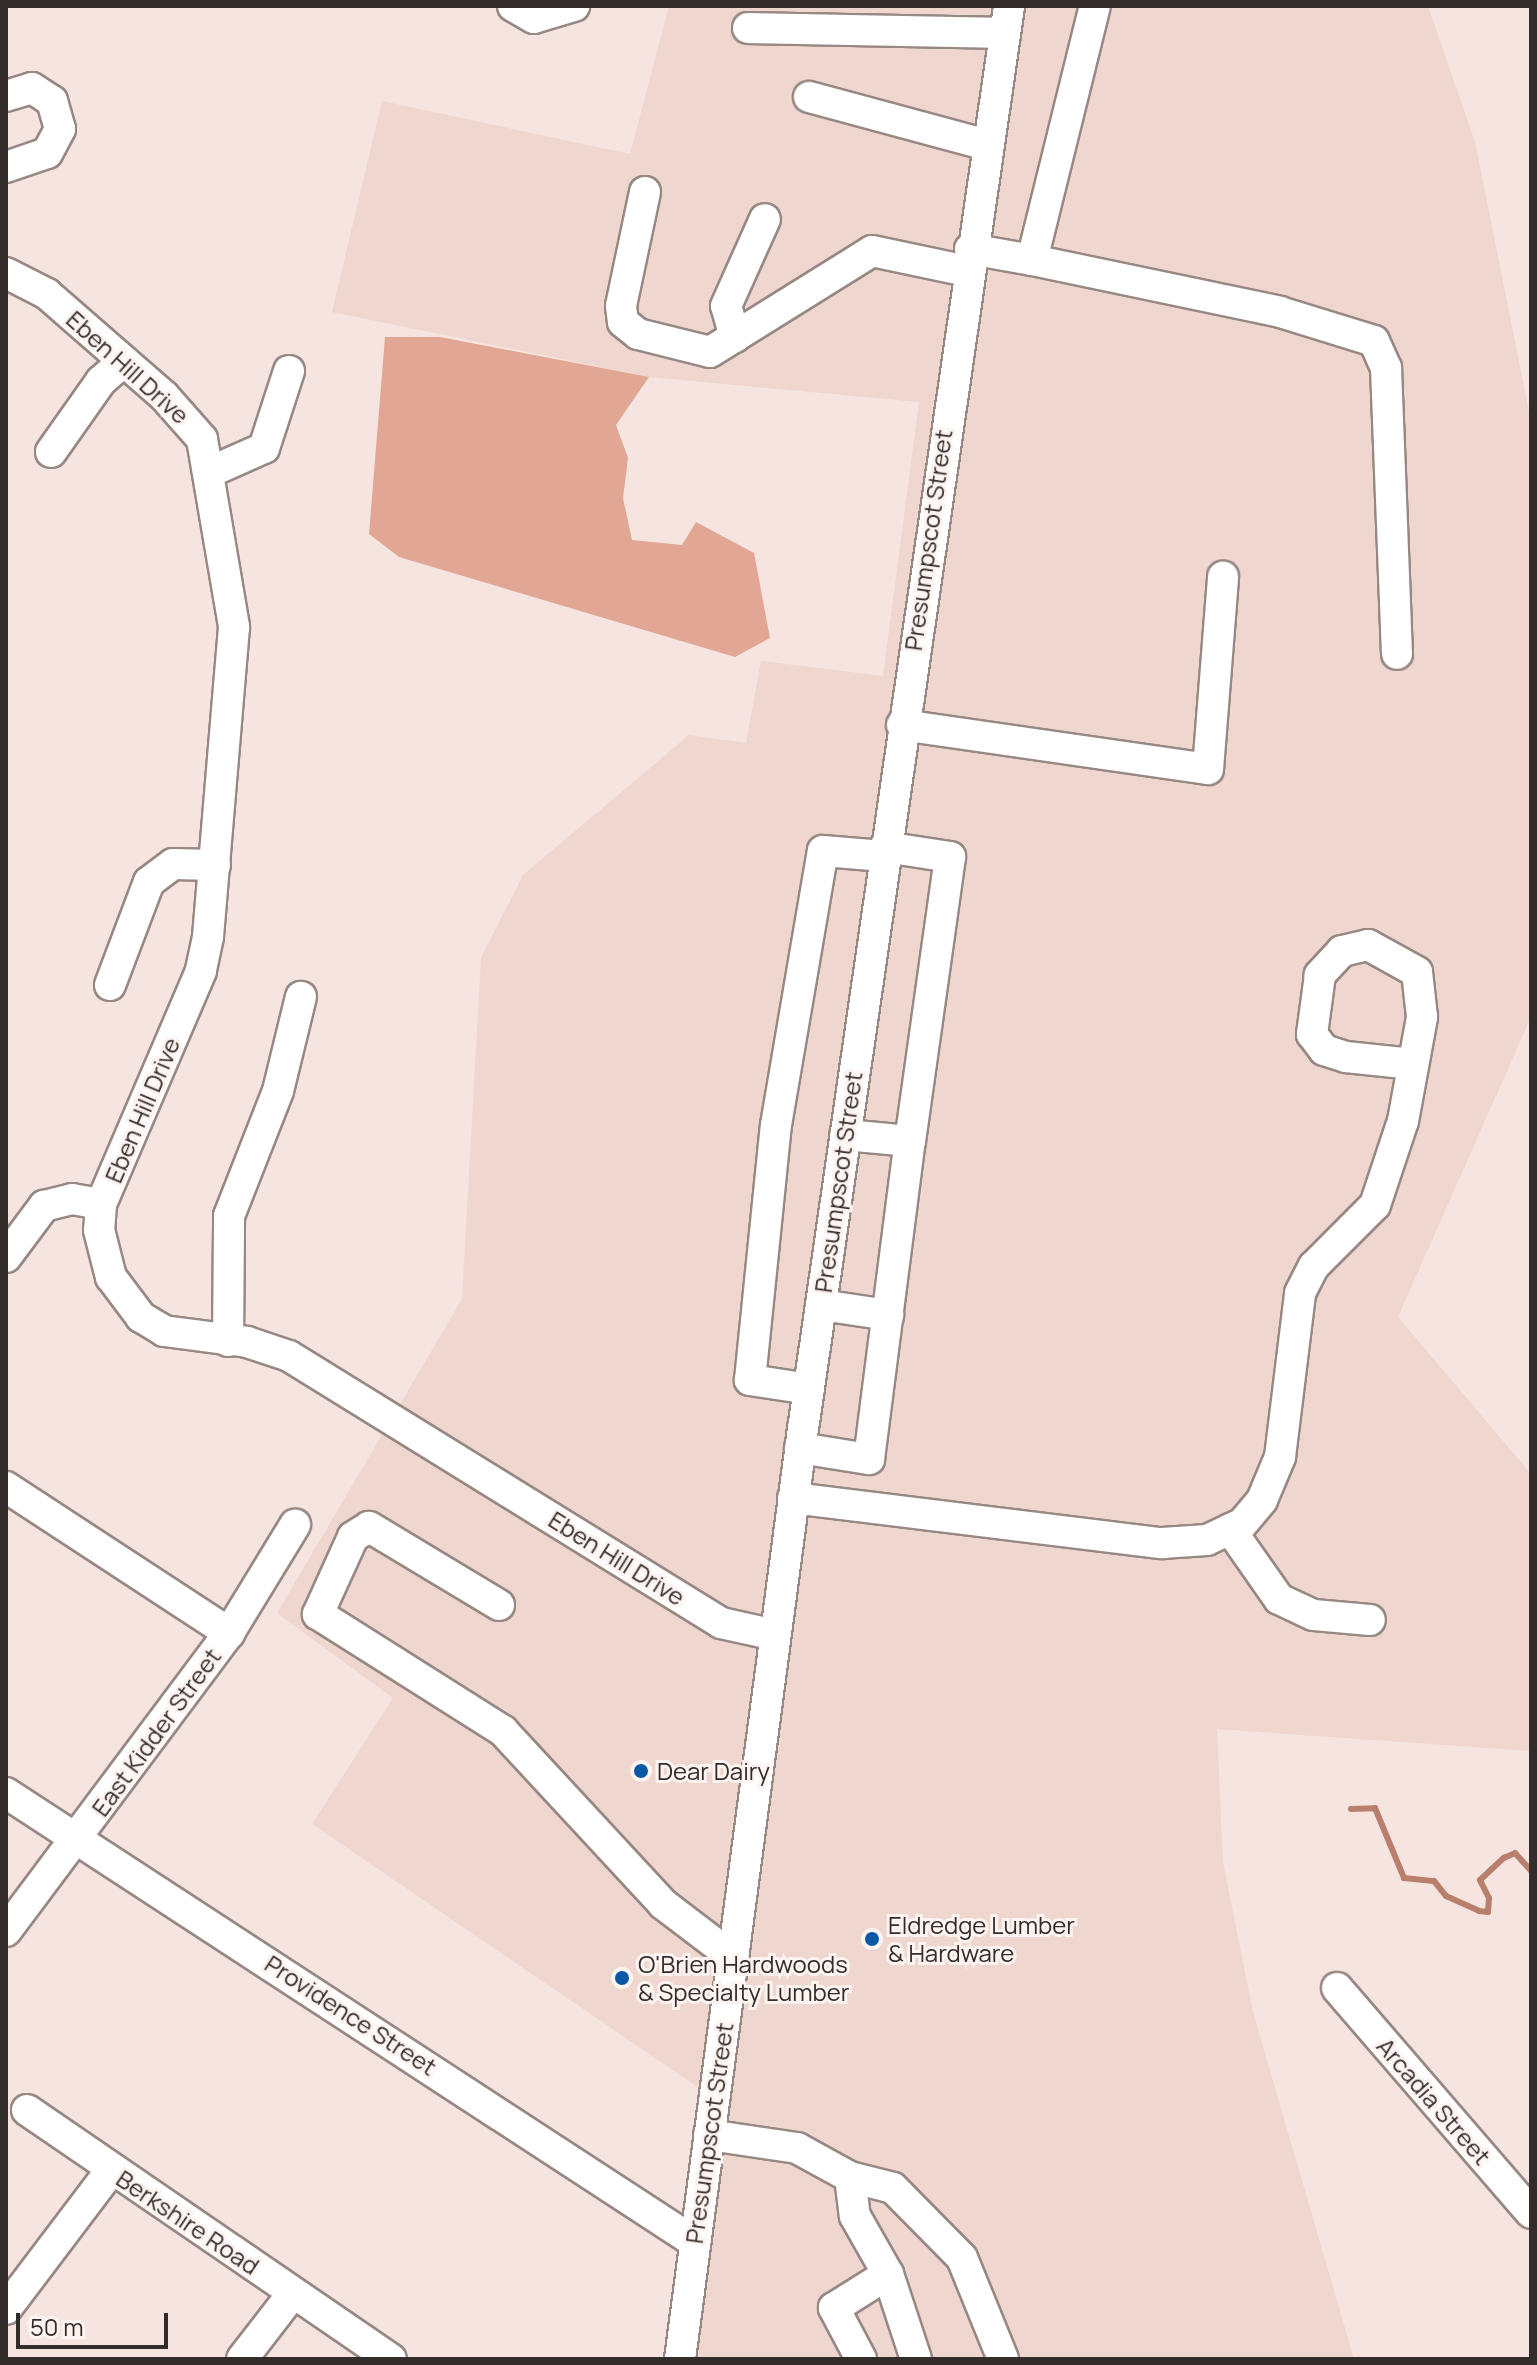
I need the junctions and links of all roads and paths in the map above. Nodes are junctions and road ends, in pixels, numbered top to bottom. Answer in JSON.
{"nodes":[{"id":1,"x":513,"y":6,"type":"edge"},
{"id":2,"x":574,"y":6,"type":"edge"},
{"id":3,"x":1095,"y":6,"type":"edge"},
{"id":4,"x":1007,"y":20,"type":"edge"},
{"id":5,"x":748,"y":28,"type":"dead end"},
{"id":6,"x":6,"y":96,"type":"edge"},
{"id":7,"x":809,"y":97,"type":"dead end"},
{"id":8,"x":987,"y":145,"type":"junction"},
{"id":9,"x":6,"y":167,"type":"edge"},
{"id":10,"x":645,"y":192,"type":"dead end"},
{"id":11,"x":765,"y":219,"type":"dead end"},
{"id":12,"x":968,"y":260,"type":"junction"},
{"id":13,"x":1032,"y":260,"type":"junction"},
{"id":14,"x":6,"y":273,"type":"edge"},
{"id":15,"x":735,"y":337,"type":"junction"},
{"id":16,"x":124,"y":361,"type":"junction"},
{"id":17,"x":289,"y":371,"type":"dead end"},
{"id":18,"x":51,"y":452,"type":"dead end"},
{"id":19,"x":212,"y":471,"type":"junction"},
{"id":20,"x":1223,"y":577,"type":"dead end"},
{"id":21,"x":1397,"y":654,"type":"dead end"},
{"id":22,"x":902,"y":725,"type":"junction"},
{"id":23,"x":885,"y":851,"type":"junction"},
{"id":24,"x":215,"y":865,"type":"junction"},
{"id":25,"x":110,"y":985,"type":"dead end"},
{"id":26,"x":301,"y":997,"type":"dead end"},
{"id":27,"x":1413,"y":1064,"type":"junction"},
{"id":28,"x":845,"y":1135,"type":"junction"},
{"id":29,"x":910,"y":1141,"type":"junction"},
{"id":30,"x":101,"y":1204,"type":"junction"},
{"id":31,"x":6,"y":1257,"type":"edge"},
{"id":32,"x":821,"y":1305,"type":"junction"},
{"id":33,"x":888,"y":1315,"type":"junction"},
{"id":34,"x":228,"y":1341,"type":"junction"},
{"id":35,"x":809,"y":1389,"type":"junction"},
{"id":36,"x":800,"y":1448,"type":"junction"},
{"id":37,"x":6,"y":1487,"type":"edge"},
{"id":38,"x":793,"y":1498,"type":"junction"},
{"id":39,"x":295,"y":1525,"type":"dead end"},
{"id":40,"x":1230,"y":1529,"type":"junction"},
{"id":41,"x":499,"y":1605,"type":"dead end"},
{"id":42,"x":1370,"y":1620,"type":"dead end"},
{"id":43,"x":229,"y":1633,"type":"junction"},
{"id":44,"x":775,"y":1635,"type":"junction"},
{"id":45,"x":6,"y":1793,"type":"edge"},
{"id":46,"x":79,"y":1836,"type":"junction"},
{"id":47,"x":6,"y":1931,"type":"edge"},
{"id":48,"x":734,"y":1958,"type":"junction"},
{"id":49,"x":1337,"y":1988,"type":"dead end"},
{"id":50,"x":27,"y":2110,"type":"dead end"},
{"id":51,"x":709,"y":2135,"type":"junction"},
{"id":52,"x":111,"y":2170,"type":"junction"},
{"id":53,"x":850,"y":2177,"type":"junction"},
{"id":54,"x":1531,"y":2213,"type":"edge"},
{"id":55,"x":693,"y":2241,"type":"junction"},
{"id":56,"x":888,"y":2274,"type":"junction"},
{"id":57,"x":293,"y":2293,"type":"junction"},
{"id":58,"x":6,"y":2309,"type":"edge"},
{"id":59,"x":242,"y":2359,"type":"edge"},
{"id":60,"x":391,"y":2359,"type":"edge"},
{"id":61,"x":680,"y":2359,"type":"edge"},
{"id":62,"x":861,"y":2359,"type":"edge"},
{"id":63,"x":916,"y":2359,"type":"edge"},
{"id":64,"x":1003,"y":2359,"type":"edge"}],
"edges":[{"from":1,"to":2,"type":"street"},
{"from":3,"to":13,"type":"street"},
{"from":4,"to":5,"type":"street"},
{"from":4,"to":8,"type":"street","name":"Presumpscot Street"},
{"from":6,"to":9,"type":"street"},
{"from":7,"to":8,"type":"street"},
{"from":8,"to":12,"type":"street","name":"Presumpscot Street"},
{"from":10,"to":15,"type":"street"},
{"from":11,"to":15,"type":"street"},
{"from":12,"to":13,"type":"street"},
{"from":12,"to":15,"type":"street"},
{"from":12,"to":22,"type":"street","name":"Presumpscot Street"},
{"from":13,"to":21,"type":"street"},
{"from":14,"to":16,"type":"street","name":"Eben Hill Drive"},
{"from":16,"to":18,"type":"street"},
{"from":16,"to":19,"type":"street","name":"Eben Hill Drive"},
{"from":17,"to":19,"type":"street"},
{"from":19,"to":24,"type":"street","name":"Eben Hill Drive"},
{"from":20,"to":22,"type":"street"},
{"from":22,"to":23,"type":"street","name":"Presumpscot Street"},
{"from":23,"to":28,"type":"street","name":"Presumpscot Street"},
{"from":23,"to":29,"type":"street"},
{"from":23,"to":35,"type":"street"},
{"from":24,"to":25,"type":"street"},
{"from":24,"to":30,"type":"street","name":"Eben Hill Drive"},
{"from":26,"to":34,"type":"street"},
{"from":27,"to":27,"type":"street"},
{"from":27,"to":40,"type":"street"},
{"from":28,"to":29,"type":"street"},
{"from":28,"to":32,"type":"street","name":"Presumpscot Street"},
{"from":29,"to":33,"type":"street"},
{"from":30,"to":31,"type":"street"},
{"from":30,"to":34,"type":"street","name":"Eben Hill Drive"},
{"from":32,"to":33,"type":"street"},
{"from":32,"to":35,"type":"street","name":"Presumpscot Street"},
{"from":33,"to":36,"type":"street"},
{"from":34,"to":44,"type":"street","name":"Eben Hill Drive"},
{"from":35,"to":36,"type":"street","name":"Presumpscot Street"},
{"from":36,"to":38,"type":"street","name":"Presumpscot Street"},
{"from":37,"to":43,"type":"street"},
{"from":38,"to":40,"type":"street"},
{"from":38,"to":44,"type":"street","name":"Presumpscot Street"},
{"from":39,"to":43,"type":"street","name":"East Kidder Street"},
{"from":40,"to":42,"type":"street"},
{"from":41,"to":48,"type":"street"},
{"from":43,"to":46,"type":"street","name":"East Kidder Street"},
{"from":44,"to":48,"type":"street","name":"Presumpscot Street"},
{"from":45,"to":46,"type":"street","name":"Providence Street"},
{"from":46,"to":47,"type":"street","name":"East Kidder Street"},
{"from":46,"to":55,"type":"street","name":"Providence Street"},
{"from":48,"to":51,"type":"street","name":"Presumpscot Street"},
{"from":49,"to":54,"type":"street","name":"Arcadia Street"},
{"from":50,"to":52,"type":"street","name":"Berkshire Road"},
{"from":51,"to":53,"type":"street"},
{"from":51,"to":55,"type":"street","name":"Presumpscot Street"},
{"from":52,"to":57,"type":"street","name":"Berkshire Road"},
{"from":52,"to":58,"type":"street"},
{"from":53,"to":56,"type":"street"},
{"from":53,"to":64,"type":"street"},
{"from":55,"to":61,"type":"street","name":"Presumpscot Street"},
{"from":56,"to":62,"type":"street"},
{"from":56,"to":63,"type":"street"},
{"from":57,"to":59,"type":"street"},
{"from":57,"to":60,"type":"street","name":"Berkshire Road"}]}
